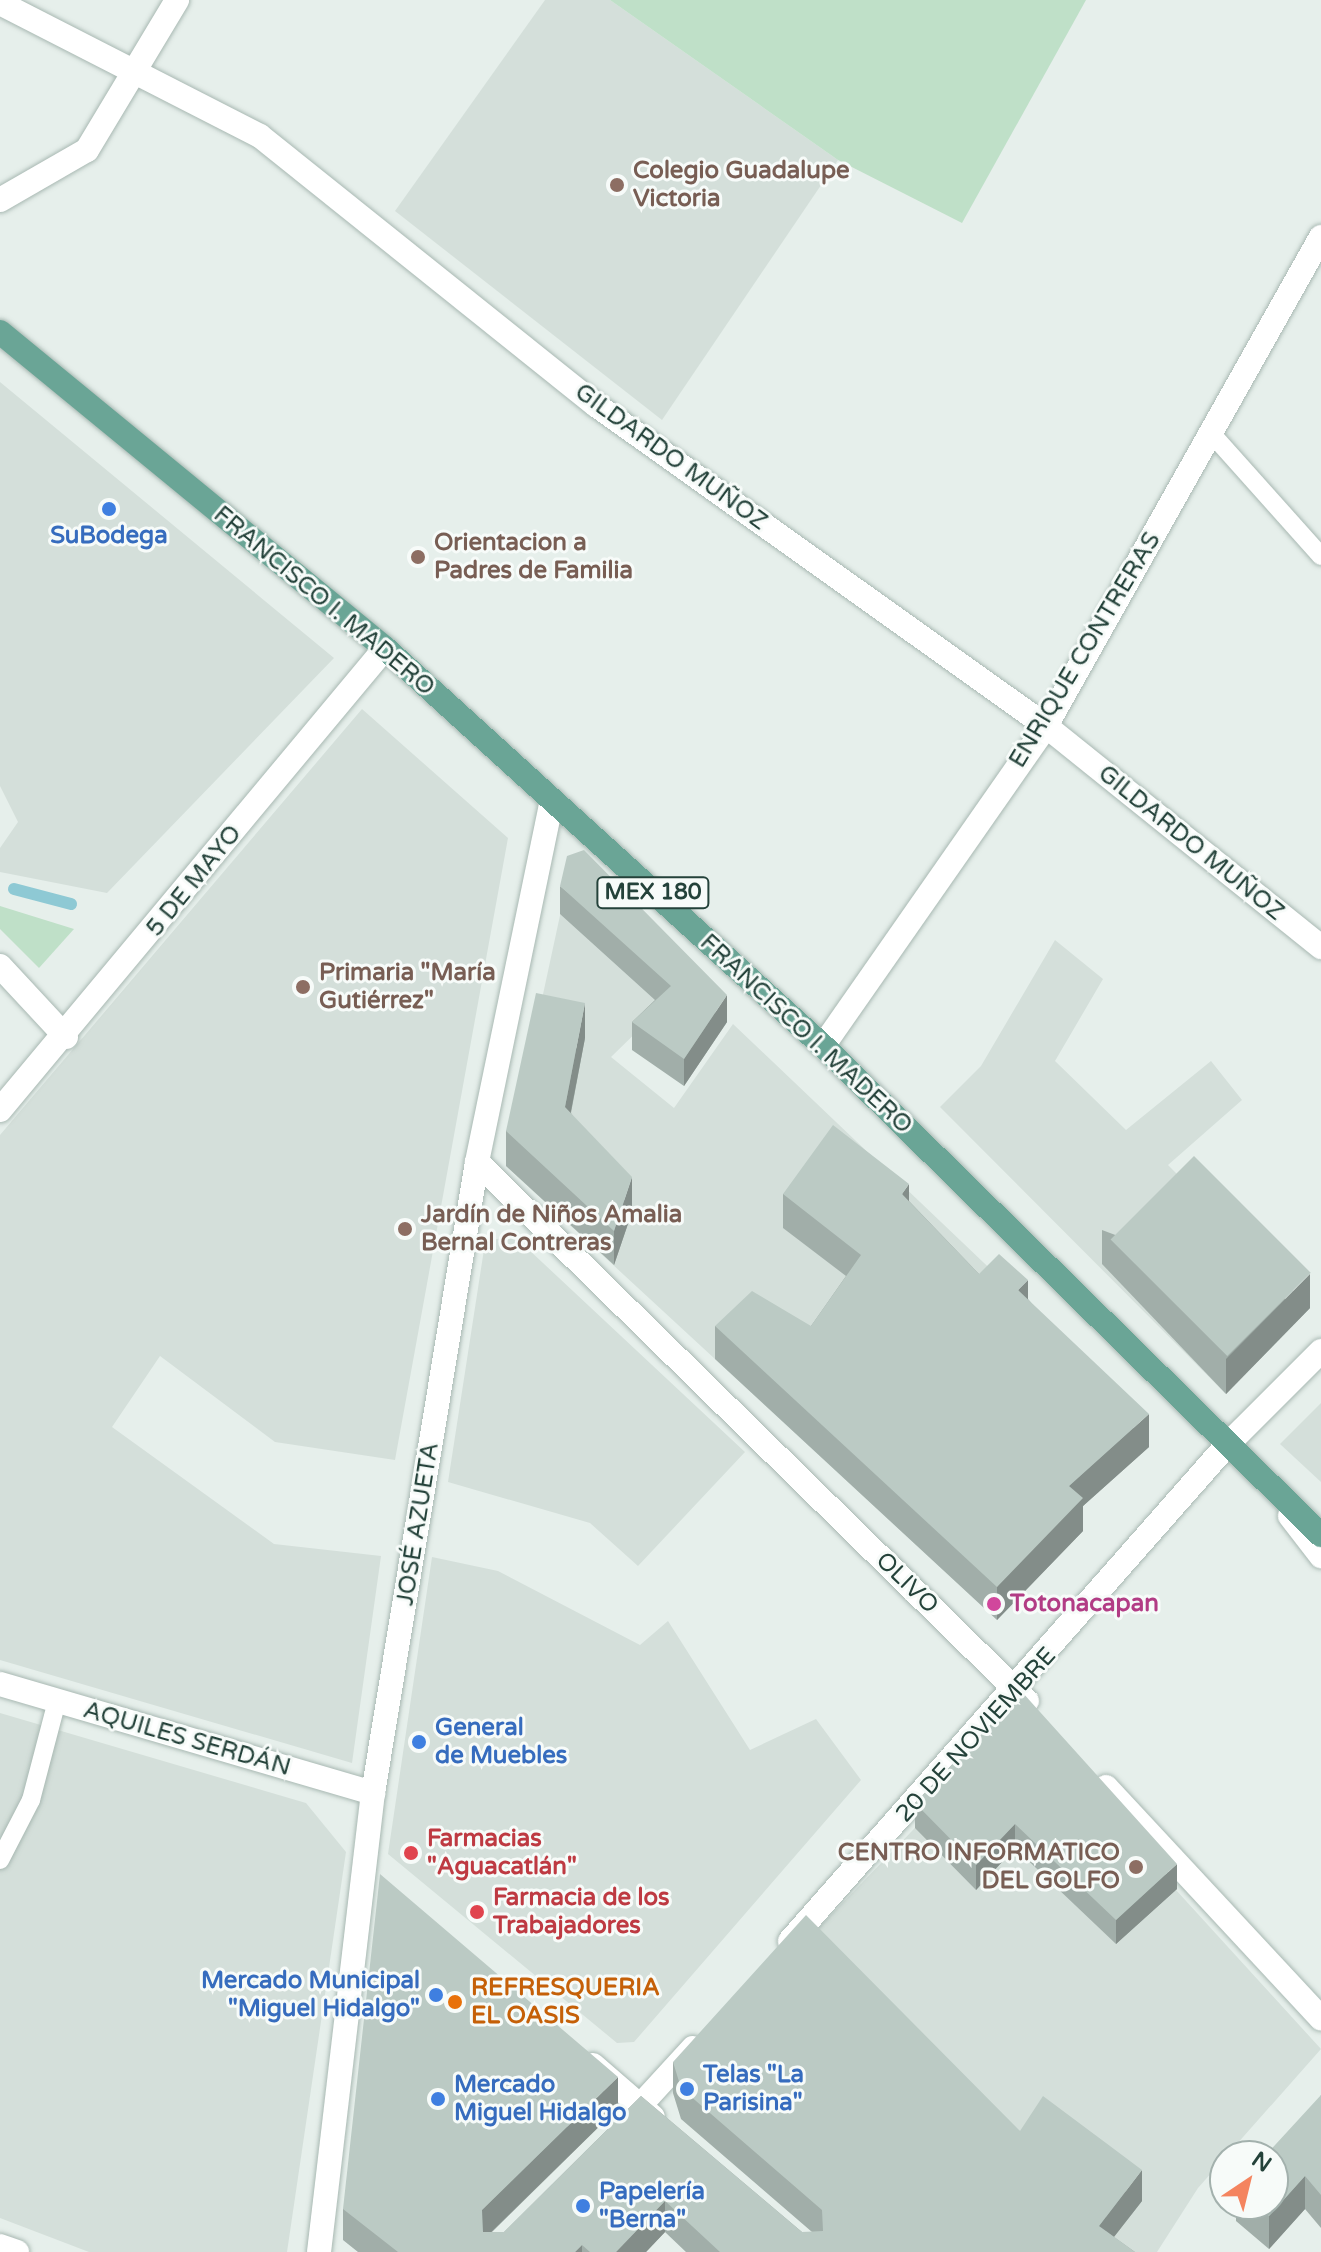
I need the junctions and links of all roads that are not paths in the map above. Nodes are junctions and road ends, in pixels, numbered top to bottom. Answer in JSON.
{"nodes":[{"id":1,"x":177,"y":0,"type":"edge"},
{"id":2,"x":0,"y":3,"type":"edge"},
{"id":3,"x":140,"y":68,"type":"junction"},
{"id":4,"x":0,"y":200,"type":"edge"},
{"id":5,"x":1321,"y":237,"type":"edge"},
{"id":6,"x":0,"y":332,"type":"edge"},
{"id":7,"x":1211,"y":433,"type":"junction"},
{"id":8,"x":1321,"y":556,"type":"edge"},
{"id":9,"x":385,"y":648,"type":"junction"},
{"id":10,"x":1046,"y":726,"type":"junction"},
{"id":11,"x":552,"y":801,"type":"junction"},
{"id":12,"x":1321,"y":947,"type":"edge"},
{"id":13,"x":0,"y":966,"type":"edge"},
{"id":14,"x":66,"y":1037,"type":"junction"},
{"id":15,"x":823,"y":1046,"type":"junction"},
{"id":16,"x":0,"y":1110,"type":"edge"},
{"id":17,"x":477,"y":1162,"type":"junction"},
{"id":18,"x":1321,"y":1351,"type":"edge"},
{"id":19,"x":1227,"y":1445,"type":"junction"},
{"id":20,"x":1272,"y":1492,"type":"junction"},
{"id":21,"x":1321,"y":1535,"type":"edge"},
{"id":22,"x":1321,"y":1556,"type":"edge"},
{"id":23,"x":0,"y":1684,"type":"edge"},
{"id":24,"x":1018,"y":1691,"type":"junction"},
{"id":25,"x":57,"y":1701,"type":"junction"},
{"id":26,"x":1050,"y":1726,"type":"edge"},
{"id":27,"x":1093,"y":1773,"type":"edge"},
{"id":28,"x":373,"y":1793,"type":"junction"},
{"id":29,"x":0,"y":1860,"type":"edge"},
{"id":30,"x":365,"y":1866,"type":"junction"},
{"id":31,"x":389,"y":1887,"type":"edge"},
{"id":32,"x":777,"y":1957,"type":"edge"},
{"id":33,"x":1321,"y":2018,"type":"edge"},
{"id":34,"x":714,"y":2026,"type":"edge"},
{"id":35,"x":569,"y":2044,"type":"edge"},
{"id":36,"x":640,"y":2107,"type":"junction"},
{"id":37,"x":675,"y":2136,"type":"edge"},
{"id":38,"x":606,"y":2140,"type":"edge"},
{"id":39,"x":0,"y":2246,"type":"edge"},
{"id":40,"x":17,"y":2252,"type":"edge"},
{"id":41,"x":319,"y":2252,"type":"edge"}],
"edges":[{"from":1,"to":3,"type":"street"},
{"from":2,"to":3,"type":"street","name":"GILDARDO MUÑOZ"},
{"from":3,"to":4,"type":"street"},
{"from":3,"to":10,"type":"street","name":"GILDARDO MUÑOZ"},
{"from":5,"to":7,"type":"street","name":"ENRIQUE CONTRERAS"},
{"from":6,"to":9,"type":"main road","name":"FRANCISCO I. MADERO","number":"MEX 180"},
{"from":7,"to":8,"type":"lane"},
{"from":7,"to":10,"type":"street","name":"ENRIQUE CONTRERAS"},
{"from":9,"to":11,"type":"main road","name":"FRANCISCO I. MADERO","number":"MEX 180"},
{"from":9,"to":14,"type":"street","name":"5 DE MAYO"},
{"from":10,"to":12,"type":"street","name":"GILDARDO MUÑOZ"},
{"from":10,"to":15,"type":"street","name":"ENRIQUE CONTRERAS"},
{"from":11,"to":15,"type":"main road","name":"FRANCISCO I. MADERO","number":"MEX 180"},
{"from":11,"to":17,"type":"street","name":"JOSÉ AZUETA"},
{"from":13,"to":14,"type":"street"},
{"from":14,"to":16,"type":"street","name":"5 DE MAYO"},
{"from":15,"to":19,"type":"main road","name":"FRANCISCO I. MADERO","number":"MEX 180"},
{"from":17,"to":24,"type":"street","name":"OLIVO"},
{"from":17,"to":28,"type":"street","name":"JOSÉ AZUETA"},
{"from":18,"to":19,"type":"street","name":"20 DE NOVIEMBRE"},
{"from":19,"to":20,"type":"main road","name":"FRANCISCO I. MADERO","number":"MEX 180"},
{"from":19,"to":24,"type":"street","name":"20 DE NOVIEMBRE"},
{"from":20,"to":21,"type":"main road","number":"MEX 180"},
{"from":20,"to":22,"type":"street","name":"FRANCISCO I. MADERO"},
{"from":23,"to":25,"type":"street","name":"AQUILES SERDÁN"},
{"from":24,"to":26,"type":"street","name":"OLIVO"},
{"from":24,"to":32,"type":"street","name":"20 DE NOVIEMBRE"},
{"from":25,"to":28,"type":"street","name":"AQUILES SERDÁN"},
{"from":25,"to":29,"type":"lane"},
{"from":27,"to":33,"type":"street"},
{"from":28,"to":30,"type":"street","name":"JOSÉ AZUETA"},
{"from":30,"to":31,"type":"street"},
{"from":30,"to":41,"type":"street","name":"JOSÉ AZUETA"},
{"from":34,"to":36,"type":"street"},
{"from":35,"to":36,"type":"street"},
{"from":36,"to":37,"type":"street"},
{"from":36,"to":38,"type":"street"},
{"from":39,"to":40,"type":"street"}]}
